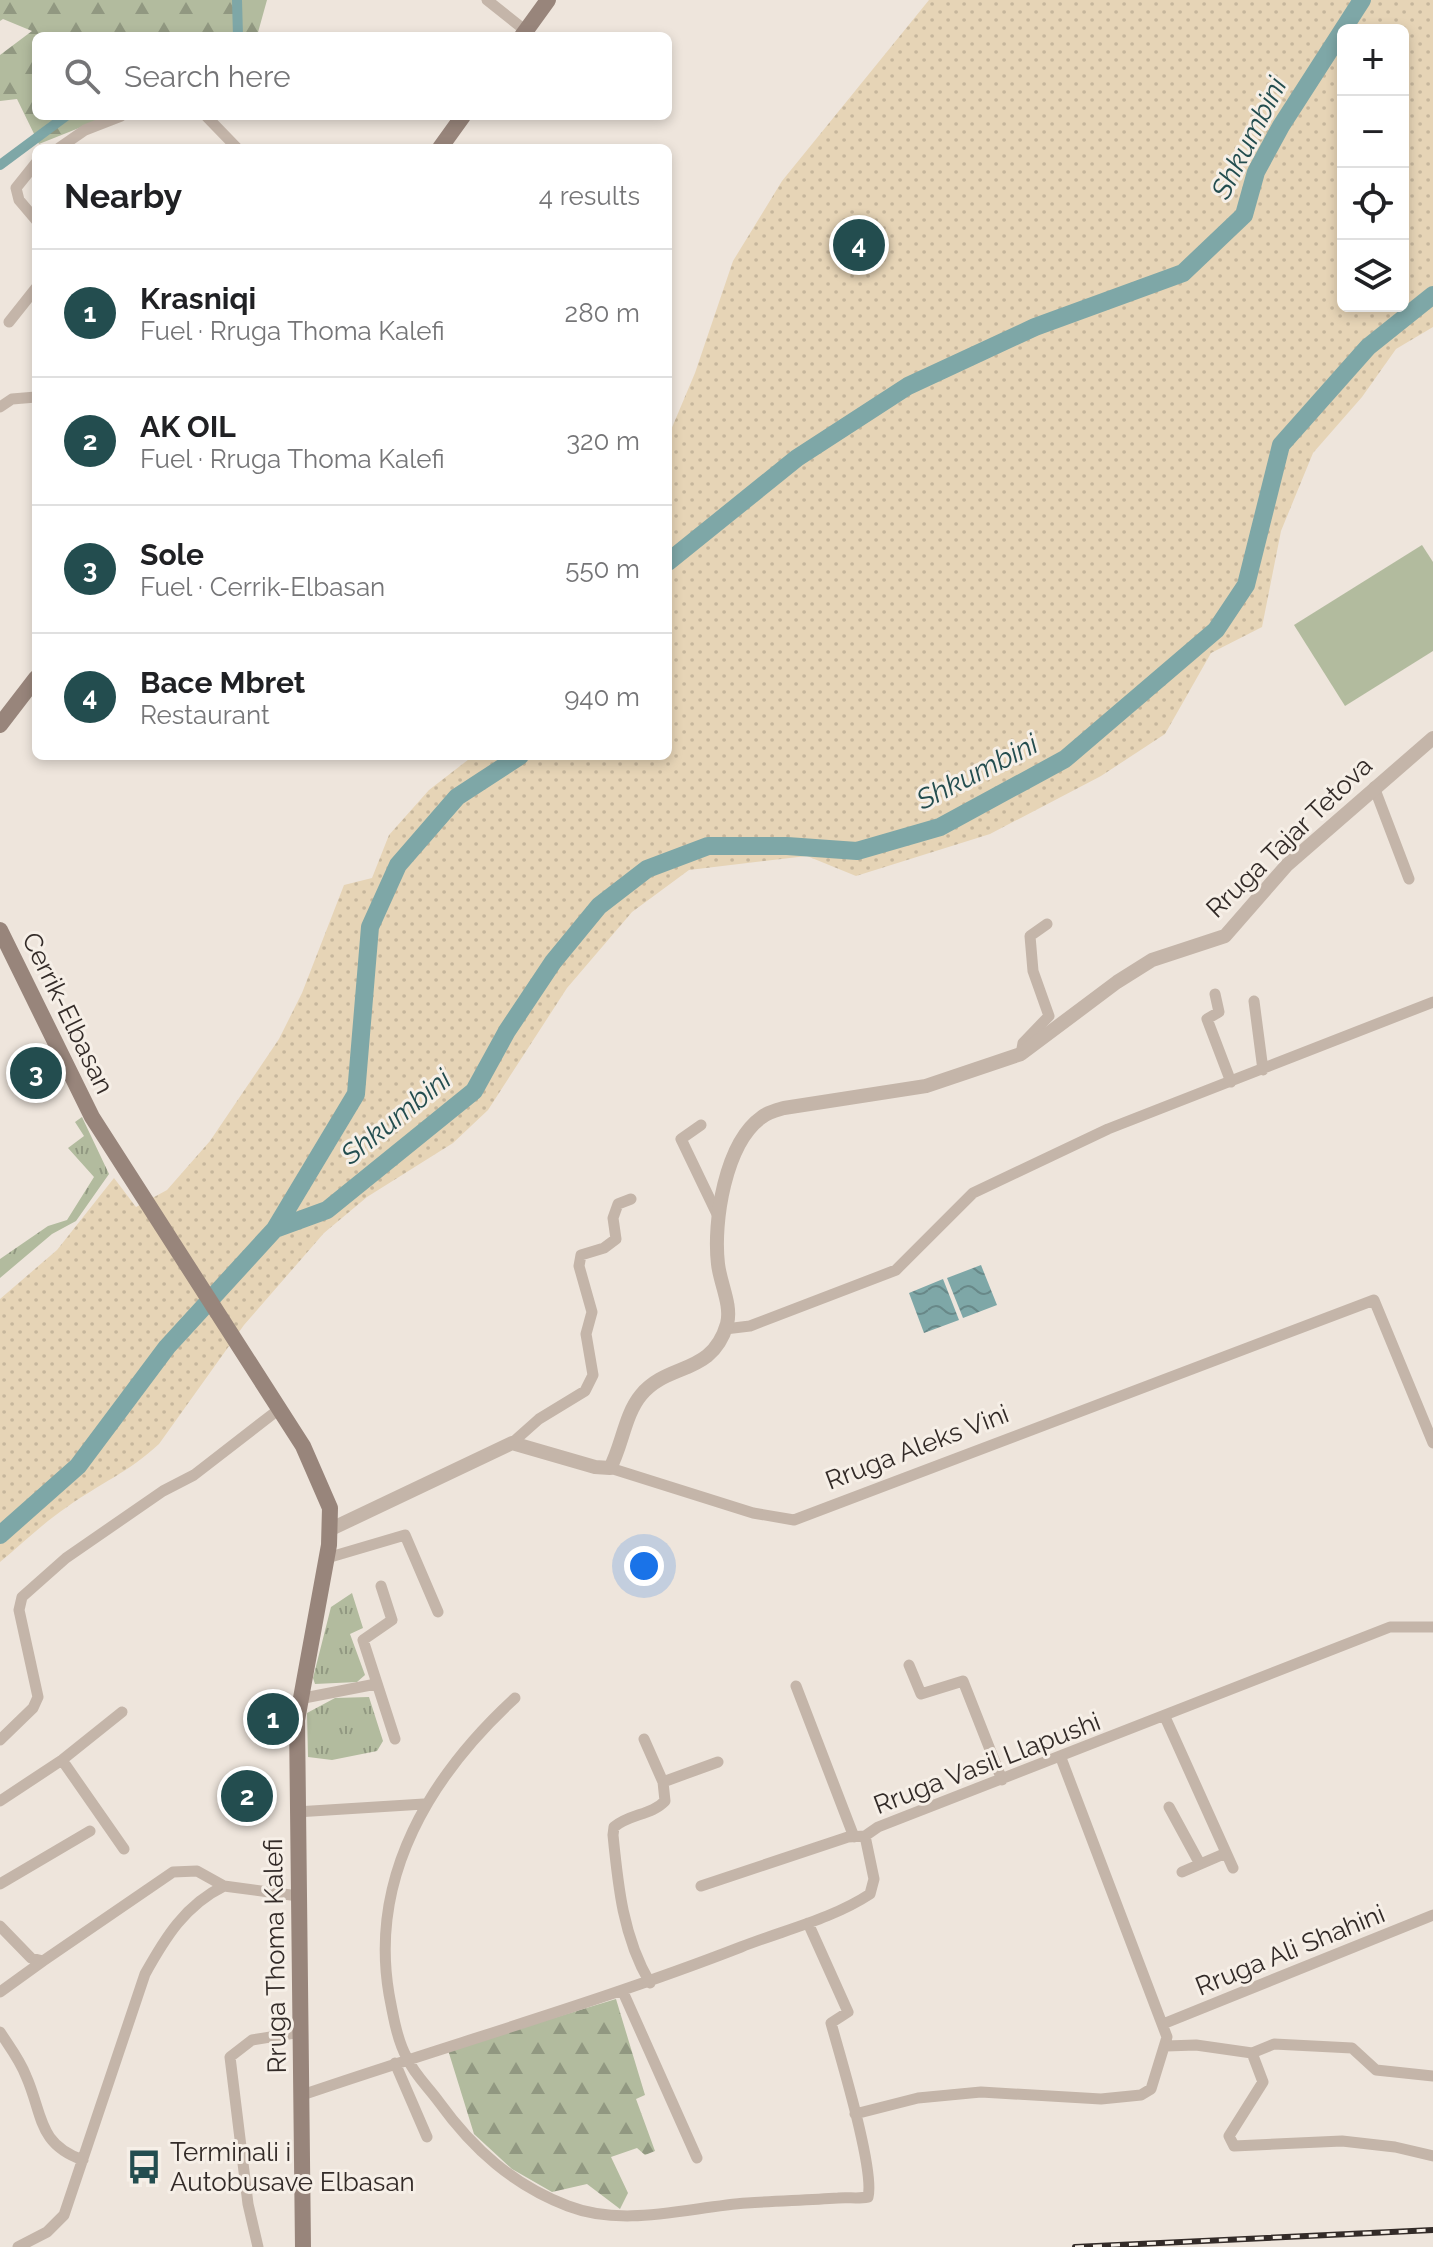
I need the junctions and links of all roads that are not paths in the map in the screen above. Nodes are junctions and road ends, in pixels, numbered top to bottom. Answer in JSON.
{"nodes":[{"id":1,"x":487,"y":0,"type":"edge"},
{"id":2,"x":548,"y":0,"type":"edge"},
{"id":3,"x":523,"y":32,"type":"edge"},
{"id":4,"x":525,"y":32,"type":"edge"},
{"id":5,"x":111,"y":120,"type":"edge"},
{"id":6,"x":210,"y":120,"type":"edge"},
{"id":7,"x":460,"y":120,"type":"edge"},
{"id":8,"x":65,"y":144,"type":"edge"},
{"id":9,"x":233,"y":144,"type":"edge"},
{"id":10,"x":443,"y":144,"type":"edge"},
{"id":11,"x":32,"y":167,"type":"edge"},
{"id":12,"x":32,"y":215,"type":"edge"},
{"id":13,"x":32,"y":293,"type":"edge"},
{"id":14,"x":9,"y":322,"type":"dead end"},
{"id":15,"x":32,"y":397,"type":"edge"},
{"id":16,"x":0,"y":407,"type":"edge"},
{"id":17,"x":32,"y":683,"type":"edge"},
{"id":18,"x":0,"y":725,"type":"edge"},
{"id":19,"x":1433,"y":738,"type":"edge"},
{"id":20,"x":1374,"y":787,"type":"junction"},
{"id":21,"x":1409,"y":879,"type":"dead end"},
{"id":22,"x":1047,"y":924,"type":"dead end"},
{"id":23,"x":1,"y":934,"type":"edge"},
{"id":24,"x":1215,"y":994,"type":"dead end"},
{"id":25,"x":1254,"y":1001,"type":"dead end"},
{"id":26,"x":1433,"y":1002,"type":"edge"},
{"id":27,"x":1021,"y":1054,"type":"junction"},
{"id":28,"x":1263,"y":1070,"type":"junction"},
{"id":29,"x":1231,"y":1082,"type":"junction"},
{"id":30,"x":701,"y":1125,"type":"dead end"},
{"id":31,"x":631,"y":1199,"type":"dead end"},
{"id":32,"x":717,"y":1214,"type":"junction"},
{"id":33,"x":725,"y":1329,"type":"junction"},
{"id":34,"x":268,"y":1396,"type":"joint"},
{"id":35,"x":278,"y":1410,"type":"junction"},
{"id":36,"x":512,"y":1443,"type":"junction"},
{"id":37,"x":1433,"y":1443,"type":"edge"},
{"id":38,"x":610,"y":1468,"type":"junction"},
{"id":39,"x":331,"y":1529,"type":"junction"},
{"id":40,"x":327,"y":1558,"type":"junction"},
{"id":41,"x":381,"y":1586,"type":"dead end"},
{"id":42,"x":438,"y":1612,"type":"dead end"},
{"id":43,"x":1433,"y":1627,"type":"edge"},
{"id":44,"x":909,"y":1665,"type":"dead end"},
{"id":45,"x":376,"y":1684,"type":"junction"},
{"id":46,"x":796,"y":1686,"type":"dead end"},
{"id":47,"x":515,"y":1698,"type":"dead end"},
{"id":48,"x":299,"y":1699,"type":"junction"},
{"id":49,"x":122,"y":1712,"type":"dead end"},
{"id":50,"x":1165,"y":1717,"type":"junction"},
{"id":51,"x":395,"y":1739,"type":"dead end"},
{"id":52,"x":644,"y":1739,"type":"dead end"},
{"id":53,"x":0,"y":1740,"type":"edge"},
{"id":54,"x":1061,"y":1758,"type":"junction"},
{"id":55,"x":62,"y":1760,"type":"junction"},
{"id":56,"x":718,"y":1762,"type":"dead end"},
{"id":57,"x":1002,"y":1780,"type":"junction"},
{"id":58,"x":663,"y":1782,"type":"junction"},
{"id":59,"x":0,"y":1801,"type":"edge"},
{"id":60,"x":424,"y":1804,"type":"junction"},
{"id":61,"x":1169,"y":1807,"type":"dead end"},
{"id":62,"x":296,"y":1812,"type":"junction"},
{"id":63,"x":90,"y":1831,"type":"dead end"},
{"id":64,"x":859,"y":1836,"type":"junction"},
{"id":65,"x":124,"y":1849,"type":"dead end"},
{"id":66,"x":1226,"y":1853,"type":"junction"},
{"id":67,"x":1200,"y":1864,"type":"junction"},
{"id":68,"x":1233,"y":1868,"type":"dead end"},
{"id":69,"x":1182,"y":1872,"type":"dead end"},
{"id":70,"x":0,"y":1884,"type":"edge"},
{"id":71,"x":224,"y":1886,"type":"junction"},
{"id":72,"x":701,"y":1886,"type":"dead end"},
{"id":73,"x":298,"y":1896,"type":"junction"},
{"id":74,"x":1433,"y":1915,"type":"edge"},
{"id":75,"x":808,"y":1923,"type":"junction"},
{"id":76,"x":0,"y":1926,"type":"edge"},
{"id":77,"x":43,"y":1961,"type":"junction"},
{"id":78,"x":650,"y":1983,"type":"junction"},
{"id":79,"x":0,"y":1992,"type":"edge"},
{"id":80,"x":623,"y":1992,"type":"junction"},
{"id":81,"x":1163,"y":2024,"type":"junction"},
{"id":82,"x":0,"y":2032,"type":"edge"},
{"id":83,"x":301,"y":2032,"type":"junction"},
{"id":84,"x":1166,"y":2046,"type":"junction"},
{"id":85,"x":1252,"y":2053,"type":"junction"},
{"id":86,"x":401,"y":2061,"type":"junction"},
{"id":87,"x":1433,"y":2076,"type":"edge"},
{"id":88,"x":302,"y":2095,"type":"junction"},
{"id":89,"x":855,"y":2114,"type":"junction"},
{"id":90,"x":427,"y":2137,"type":"dead end"},
{"id":91,"x":1433,"y":2156,"type":"edge"},
{"id":92,"x":697,"y":2158,"type":"dead end"},
{"id":93,"x":83,"y":2160,"type":"junction"},
{"id":94,"x":18,"y":2247,"type":"edge"},
{"id":95,"x":258,"y":2247,"type":"edge"},
{"id":96,"x":303,"y":2247,"type":"edge"}],
"edges":[{"from":1,"to":3,"type":"street"},
{"from":2,"to":4,"type":"main road"},
{"from":5,"to":8,"type":"street"},
{"from":6,"to":9,"type":"street"},
{"from":7,"to":10,"type":"main road"},
{"from":11,"to":12,"type":"street"},
{"from":13,"to":14,"type":"street"},
{"from":15,"to":16,"type":"street"},
{"from":17,"to":18,"type":"main road"},
{"from":19,"to":20,"type":"street","name":"Rruga Tajar Tetova"},
{"from":20,"to":21,"type":"street"},
{"from":20,"to":27,"type":"street","name":"Rruga Tajar Tetova"},
{"from":22,"to":27,"type":"street"},
{"from":23,"to":34,"type":"main road","name":"Cerrik-Elbasan"},
{"from":24,"to":29,"type":"street"},
{"from":25,"to":28,"type":"street"},
{"from":26,"to":28,"type":"street"},
{"from":27,"to":32,"type":"street","name":"Rruga Tajar Tetova"},
{"from":28,"to":29,"type":"street"},
{"from":29,"to":33,"type":"street"},
{"from":30,"to":32,"type":"street"},
{"from":31,"to":36,"type":"street"},
{"from":32,"to":33,"type":"street","name":"Rruga Tajar Tetova"},
{"from":33,"to":38,"type":"street"},
{"from":34,"to":35,"type":"main road","name":"Rruga Thoma Kalefi"},
{"from":35,"to":39,"type":"main road","name":"Rruga Thoma Kalefi"},
{"from":35,"to":53,"type":"street"},
{"from":36,"to":38,"type":"street","name":"Rruga Aleks Vini"},
{"from":36,"to":39,"type":"street"},
{"from":37,"to":38,"type":"street","name":"Rruga Aleks Vini"},
{"from":39,"to":40,"type":"main road","name":"Rruga Thoma Kalefi"},
{"from":40,"to":42,"type":"street"},
{"from":40,"to":48,"type":"main road","name":"Rruga Thoma Kalefi"},
{"from":41,"to":45,"type":"street"},
{"from":43,"to":50,"type":"street","name":"Rruga Vasil Llapushi"},
{"from":44,"to":57,"type":"street"},
{"from":45,"to":48,"type":"street"},
{"from":45,"to":51,"type":"street"},
{"from":46,"to":64,"type":"street"},
{"from":47,"to":60,"type":"street"},
{"from":48,"to":62,"type":"main road","name":"Rruga Thoma Kalefi"},
{"from":49,"to":55,"type":"street"},
{"from":50,"to":54,"type":"street","name":"Rruga Vasil Llapushi"},
{"from":50,"to":66,"type":"street"},
{"from":52,"to":58,"type":"street"},
{"from":54,"to":57,"type":"street","name":"Rruga Vasil Llapushi"},
{"from":54,"to":81,"type":"street"},
{"from":55,"to":59,"type":"street"},
{"from":55,"to":65,"type":"street"},
{"from":56,"to":58,"type":"street"},
{"from":57,"to":64,"type":"street","name":"Rruga Vasil Llapushi"},
{"from":58,"to":78,"type":"street"},
{"from":60,"to":62,"type":"street"},
{"from":60,"to":86,"type":"street"},
{"from":61,"to":67,"type":"street"},
{"from":62,"to":73,"type":"main road","name":"Rruga Thoma Kalefi"},
{"from":63,"to":70,"type":"street"},
{"from":64,"to":72,"type":"street"},
{"from":64,"to":75,"type":"street","name":"Rruga Vasil Llapushi"},
{"from":66,"to":67,"type":"street"},
{"from":66,"to":68,"type":"street"},
{"from":67,"to":69,"type":"street"},
{"from":71,"to":73,"type":"street"},
{"from":71,"to":77,"type":"street"},
{"from":71,"to":93,"type":"street"},
{"from":73,"to":83,"type":"main road","name":"Rruga Thoma Kalefi"},
{"from":74,"to":81,"type":"street","name":"Rruga Ali Shahini"},
{"from":75,"to":78,"type":"street","name":"Rruga Vasil Llapushi"},
{"from":75,"to":89,"type":"street"},
{"from":76,"to":77,"type":"street"},
{"from":77,"to":79,"type":"street"},
{"from":78,"to":80,"type":"street","name":"Rruga Vasil Llapushi"},
{"from":80,"to":86,"type":"street","name":"Rruga Vasil Llapushi"},
{"from":80,"to":92,"type":"street"},
{"from":81,"to":84,"type":"street"},
{"from":82,"to":93,"type":"street"},
{"from":83,"to":88,"type":"main road","name":"Rruga Thoma Kalefi"},
{"from":83,"to":95,"type":"street"},
{"from":84,"to":85,"type":"street"},
{"from":84,"to":89,"type":"street"},
{"from":85,"to":87,"type":"street"},
{"from":85,"to":91,"type":"street"},
{"from":86,"to":88,"type":"street","name":"Rruga Vasil Llapushi"},
{"from":86,"to":89,"type":"street"},
{"from":86,"to":90,"type":"street"},
{"from":88,"to":96,"type":"main road","name":"Rruga Thoma Kalefi"},
{"from":93,"to":94,"type":"street"}]}
